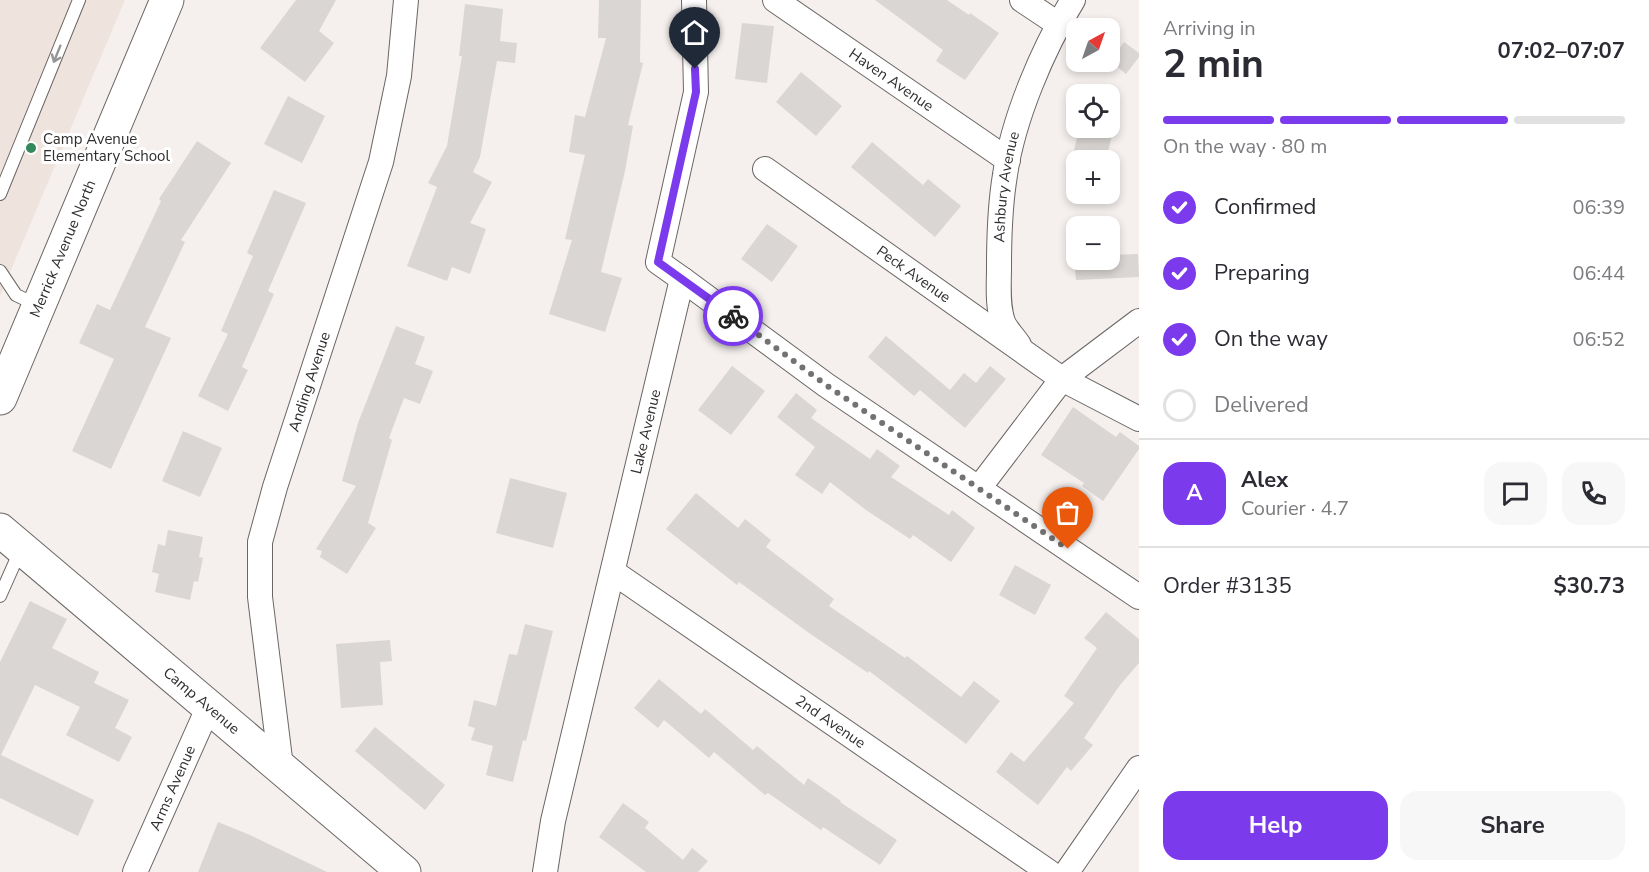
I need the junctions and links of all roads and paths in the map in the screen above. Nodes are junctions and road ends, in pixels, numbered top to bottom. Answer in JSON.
{"nodes":[{"id":1,"x":80,"y":0,"type":"edge"},
{"id":2,"x":167,"y":0,"type":"edge"},
{"id":3,"x":406,"y":0,"type":"edge"},
{"id":4,"x":694,"y":0,"type":"edge"},
{"id":5,"x":776,"y":0,"type":"edge"},
{"id":6,"x":1022,"y":0,"type":"edge"},
{"id":7,"x":1073,"y":0,"type":"edge"},
{"id":8,"x":1058,"y":24,"type":"junction"},
{"id":9,"x":1008,"y":160,"type":"junction"},
{"id":10,"x":765,"y":169,"type":"dead end"},
{"id":11,"x":0,"y":194,"type":"edge"},
{"id":12,"x":0,"y":271,"type":"edge"},
{"id":13,"x":682,"y":279,"type":"junction"},
{"id":14,"x":39,"y":306,"type":"junction"},
{"id":15,"x":1139,"y":321,"type":"edge"},
{"id":16,"x":1024,"y":352,"type":"junction"},
{"id":17,"x":1062,"y":379,"type":"junction"},
{"id":18,"x":0,"y":398,"type":"edge"},
{"id":19,"x":1139,"y":419,"type":"edge"},
{"id":20,"x":979,"y":488,"type":"junction"},
{"id":21,"x":11,"y":539,"type":"edge"},
{"id":22,"x":613,"y":572,"type":"junction"},
{"id":23,"x":0,"y":596,"type":"edge"},
{"id":24,"x":1139,"y":597,"type":"edge"},
{"id":25,"x":208,"y":706,"type":"junction"},
{"id":26,"x":281,"y":767,"type":"junction"},
{"id":27,"x":1139,"y":768,"type":"edge"},
{"id":28,"x":135,"y":872,"type":"edge"},
{"id":29,"x":404,"y":872,"type":"edge"},
{"id":30,"x":545,"y":872,"type":"edge"},
{"id":31,"x":1049,"y":872,"type":"edge"},
{"id":32,"x":1067,"y":872,"type":"edge"}],
"edges":[{"from":1,"to":11,"type":"lane","one_way":true},
{"from":2,"to":14,"type":"street","name":"Merrick Avenue North"},
{"from":3,"to":26,"type":"street","name":"Anding Avenue"},
{"from":4,"to":13,"type":"street"},
{"from":5,"to":9,"type":"street","name":"Haven Avenue"},
{"from":6,"to":8,"type":"street"},
{"from":7,"to":8,"type":"street","name":"Ashbury Avenue"},
{"from":8,"to":9,"type":"street","name":"Ashbury Avenue"},
{"from":9,"to":16,"type":"street","name":"Ashbury Avenue"},
{"from":10,"to":16,"type":"street","name":"Peck Avenue"},
{"from":12,"to":14,"type":"lane"},
{"from":13,"to":20,"type":"street"},
{"from":13,"to":22,"type":"street","name":"Lake Avenue"},
{"from":14,"to":18,"type":"street","name":"Merrick Avenue North"},
{"from":15,"to":17,"type":"street"},
{"from":16,"to":17,"type":"street","name":"Peck Avenue"},
{"from":17,"to":19,"type":"street"},
{"from":17,"to":20,"type":"street"},
{"from":20,"to":24,"type":"street"},
{"from":21,"to":23,"type":"lane"},
{"from":21,"to":25,"type":"street","name":"Camp Avenue"},
{"from":22,"to":30,"type":"street","name":"Lake Avenue"},
{"from":22,"to":31,"type":"street","name":"2nd Avenue"},
{"from":25,"to":26,"type":"street","name":"Camp Avenue"},
{"from":25,"to":28,"type":"street","name":"Arms Avenue"},
{"from":26,"to":29,"type":"street","name":"Camp Avenue"},
{"from":27,"to":32,"type":"street"}]}
